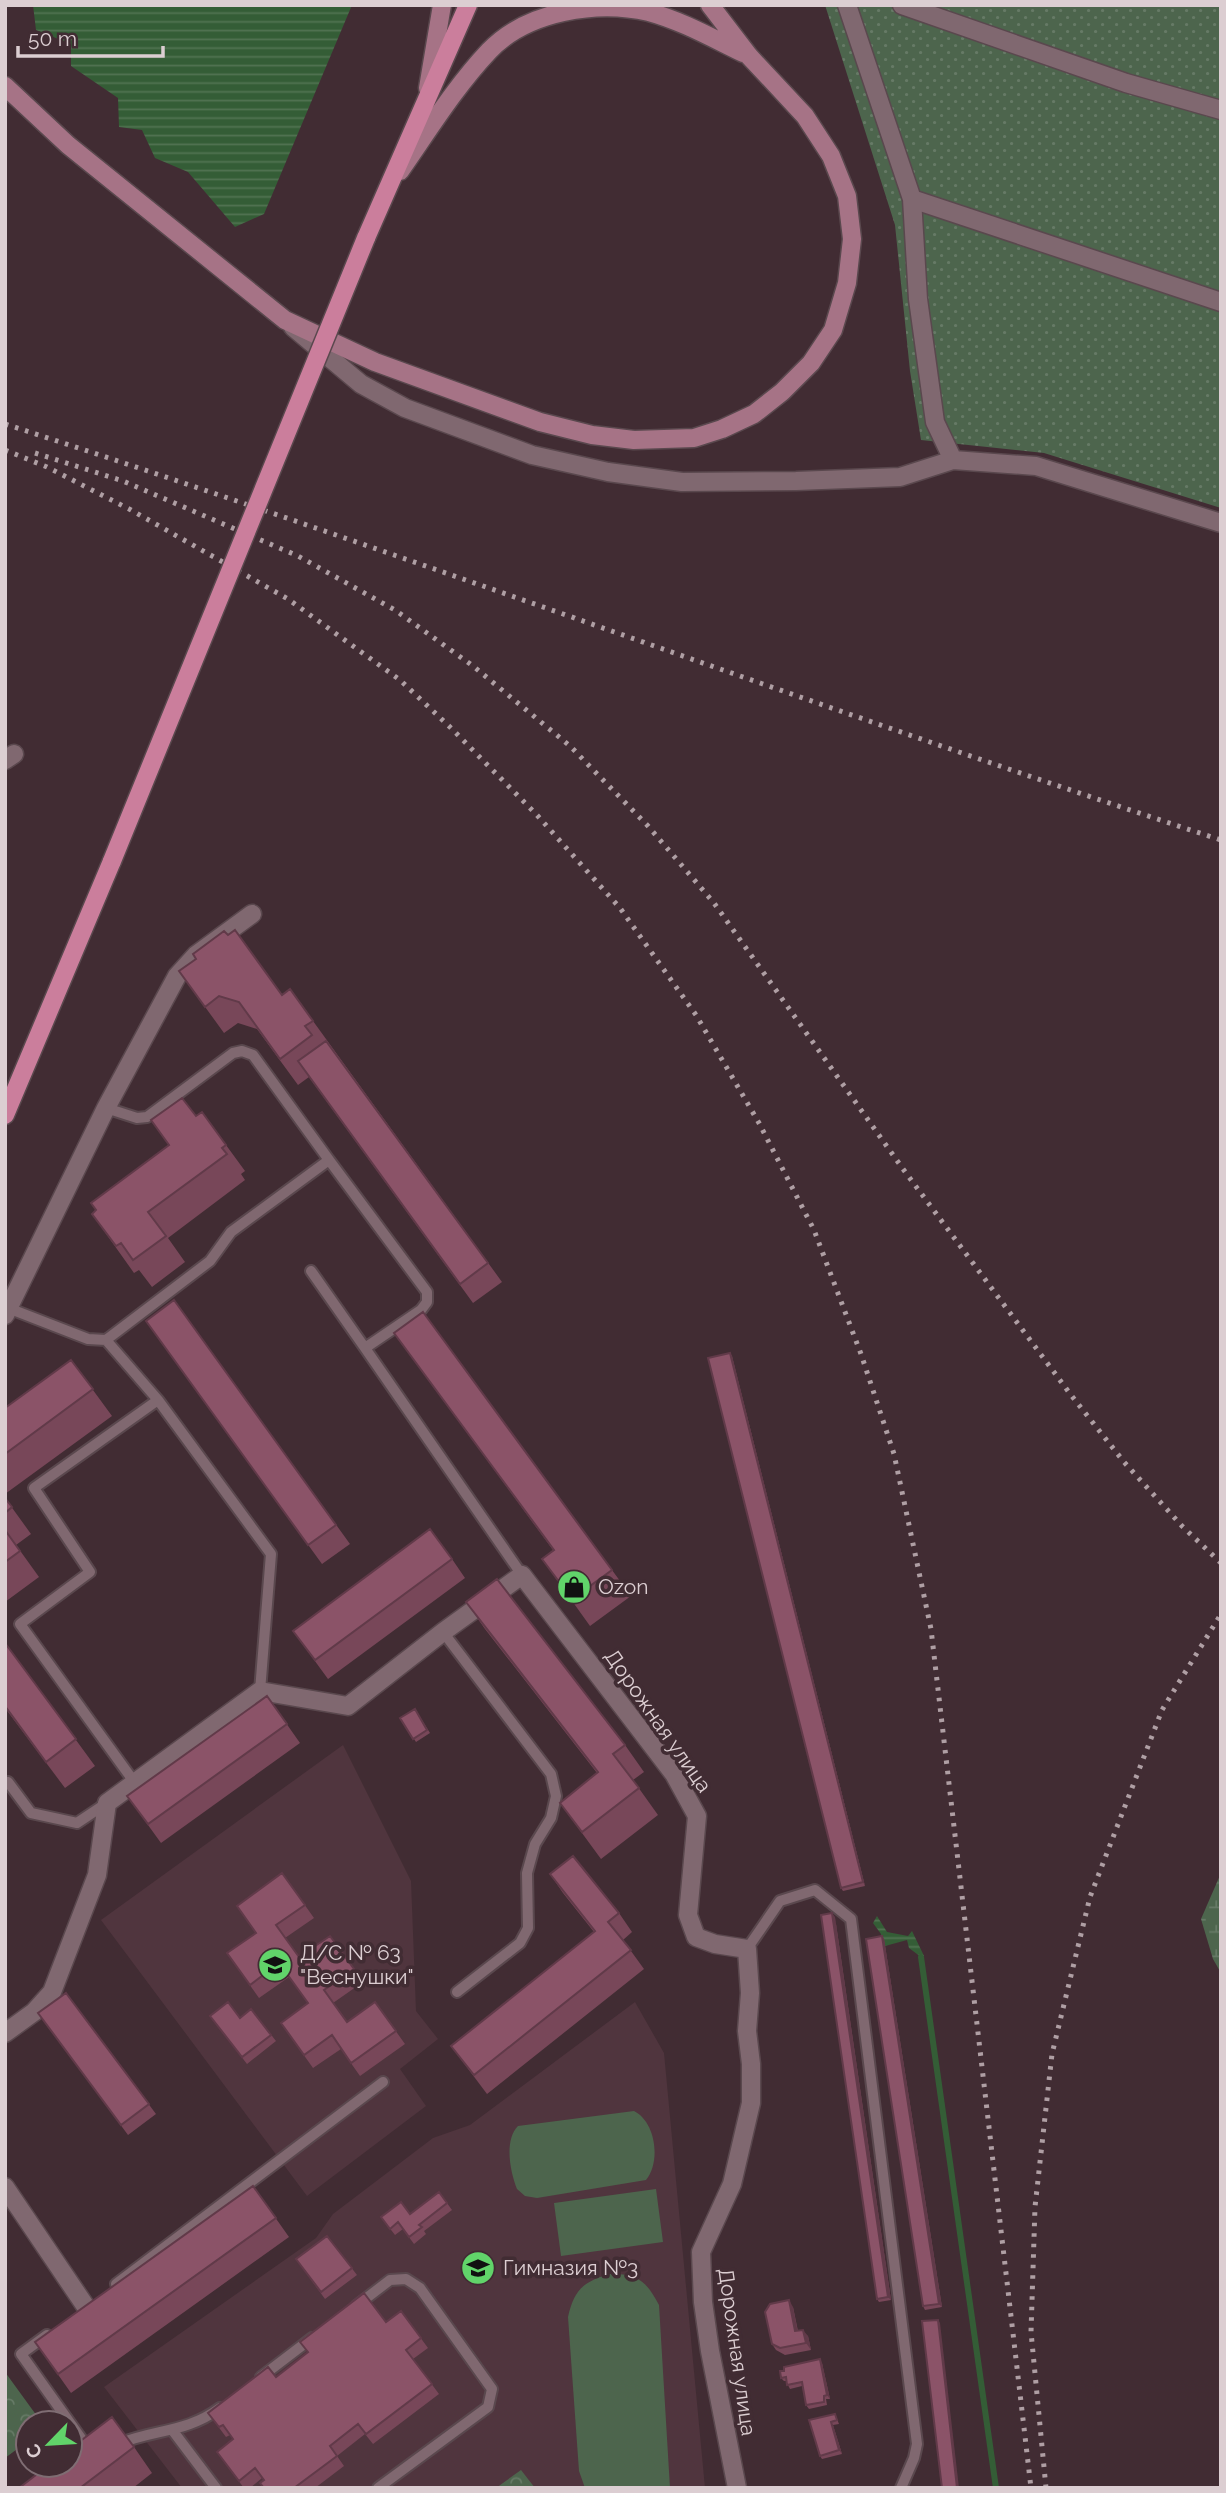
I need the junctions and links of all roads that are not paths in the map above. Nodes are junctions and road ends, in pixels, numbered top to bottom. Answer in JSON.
{"nodes":[{"id":1,"x":442,"y":5,"type":"edge"},
{"id":2,"x":468,"y":5,"type":"edge"},
{"id":3,"x":710,"y":5,"type":"edge"},
{"id":4,"x":846,"y":5,"type":"edge"},
{"id":5,"x":902,"y":5,"type":"edge"},
{"id":6,"x":749,"y":56,"type":"junction"},
{"id":7,"x":5,"y":86,"type":"edge"},
{"id":8,"x":426,"y":100,"type":"junction"},
{"id":9,"x":1221,"y":110,"type":"edge"},
{"id":10,"x":385,"y":193,"type":"junction"},
{"id":11,"x":912,"y":199,"type":"junction"},
{"id":12,"x":1221,"y":302,"type":"edge"},
{"id":13,"x":285,"y":320,"type":"junction"},
{"id":14,"x":953,"y":460,"type":"junction"},
{"id":15,"x":1221,"y":523,"type":"edge"},
{"id":16,"x":252,"y":914,"type":"dead end"},
{"id":17,"x":106,"y":1108,"type":"junction"},
{"id":18,"x":5,"y":1115,"type":"edge"},
{"id":19,"x":329,"y":1160,"type":"junction"},
{"id":20,"x":311,"y":1271,"type":"dead end"},
{"id":21,"x":7,"y":1312,"type":"edge"},
{"id":22,"x":106,"y":1340,"type":"junction"},
{"id":23,"x":365,"y":1348,"type":"junction"},
{"id":24,"x":158,"y":1400,"type":"junction"},
{"id":25,"x":522,"y":1575,"type":"junction"},
{"id":26,"x":443,"y":1632,"type":"junction"},
{"id":27,"x":260,"y":1691,"type":"junction"},
{"id":28,"x":6,"y":1782,"type":"edge"},
{"id":29,"x":135,"y":1783,"type":"junction"},
{"id":30,"x":107,"y":1803,"type":"junction"},
{"id":31,"x":747,"y":1949,"type":"junction"},
{"id":32,"x":457,"y":1992,"type":"dead end"},
{"id":33,"x":5,"y":2033,"type":"edge"},
{"id":34,"x":383,"y":2082,"type":"dead end"},
{"id":35,"x":5,"y":2187,"type":"edge"},
{"id":36,"x":107,"y":2291,"type":"edge"},
{"id":37,"x":86,"y":2307,"type":"edge"},
{"id":38,"x":346,"y":2313,"type":"edge"},
{"id":39,"x":56,"y":2328,"type":"edge"},
{"id":40,"x":324,"y":2330,"type":"edge"},
{"id":41,"x":247,"y":2387,"type":"edge"},
{"id":42,"x":225,"y":2404,"type":"edge"},
{"id":43,"x":173,"y":2431,"type":"junction"},
{"id":44,"x":391,"y":2484,"type":"edge"},
{"id":45,"x":216,"y":2488,"type":"edge"},
{"id":46,"x":378,"y":2488,"type":"edge"},
{"id":47,"x":737,"y":2488,"type":"edge"},
{"id":48,"x":901,"y":2488,"type":"edge"}],
"edges":[{"from":1,"to":8,"type":"street"},
{"from":2,"to":8,"type":"main road"},
{"from":3,"to":6,"type":"street"},
{"from":4,"to":11,"type":"street"},
{"from":5,"to":9,"type":"street"},
{"from":6,"to":10,"type":"street"},
{"from":6,"to":13,"type":"street"},
{"from":7,"to":13,"type":"street"},
{"from":8,"to":10,"type":"main road"},
{"from":10,"to":18,"type":"main road","bridge":true},
{"from":11,"to":12,"type":"street"},
{"from":11,"to":14,"type":"street"},
{"from":13,"to":14,"type":"street"},
{"from":14,"to":15,"type":"street"},
{"from":16,"to":17,"type":"street"},
{"from":17,"to":19,"type":"lane"},
{"from":17,"to":21,"type":"street"},
{"from":19,"to":22,"type":"lane"},
{"from":19,"to":23,"type":"lane"},
{"from":20,"to":23,"type":"lane"},
{"from":21,"to":22,"type":"lane"},
{"from":22,"to":24,"type":"lane"},
{"from":23,"to":25,"type":"lane"},
{"from":24,"to":27,"type":"lane"},
{"from":24,"to":29,"type":"lane"},
{"from":25,"to":26,"type":"street"},
{"from":25,"to":31,"type":"street","name":"Дорожная улица"},
{"from":26,"to":27,"type":"street"},
{"from":26,"to":32,"type":"lane"},
{"from":27,"to":29,"type":"street"},
{"from":28,"to":30,"type":"lane"},
{"from":29,"to":30,"type":"street"},
{"from":30,"to":33,"type":"street"},
{"from":31,"to":47,"type":"street","name":"Дорожная улица"},
{"from":31,"to":48,"type":"lane"},
{"from":34,"to":36,"type":"lane"},
{"from":35,"to":37,"type":"street"},
{"from":38,"to":44,"type":"lane"},
{"from":39,"to":43,"type":"lane"},
{"from":40,"to":41,"type":"lane"},
{"from":42,"to":43,"type":"lane"},
{"from":43,"to":45,"type":"lane"},
{"from":44,"to":46,"type":"lane"}]}
